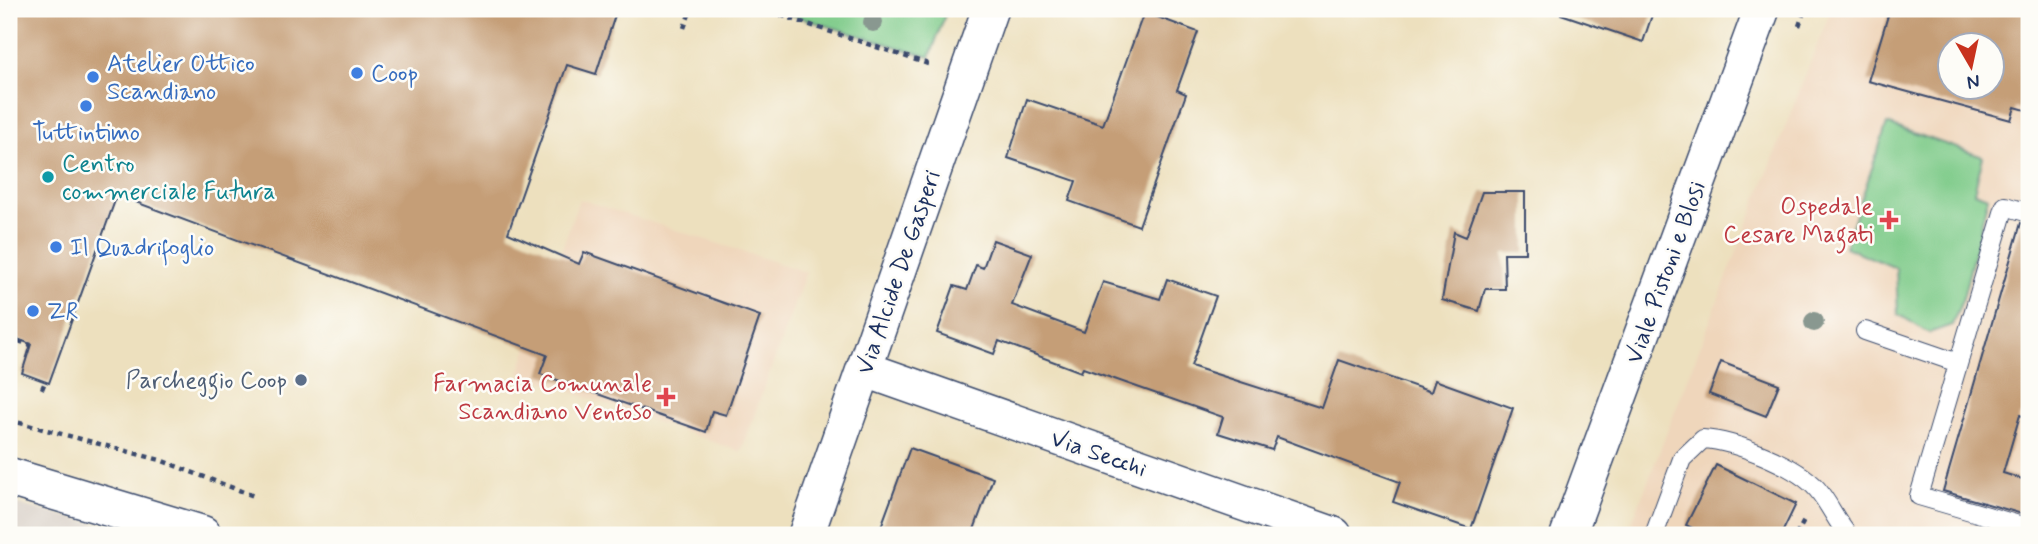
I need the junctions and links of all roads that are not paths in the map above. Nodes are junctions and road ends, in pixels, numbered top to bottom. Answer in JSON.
{"nodes":[{"id":1,"x":990,"y":9,"type":"edge"},
{"id":2,"x":1762,"y":9,"type":"edge"},
{"id":3,"x":2029,"y":213,"type":"edge"},
{"id":4,"x":1865,"y":331,"type":"dead end"},
{"id":5,"x":1958,"y":363,"type":"junction"},
{"id":6,"x":864,"y":369,"type":"junction"},
{"id":7,"x":9,"y":477,"type":"edge"},
{"id":8,"x":2029,"y":528,"type":"edge"},
{"id":9,"x":202,"y":535,"type":"edge"},
{"id":10,"x":806,"y":535,"type":"edge"},
{"id":11,"x":1334,"y":535,"type":"edge"},
{"id":12,"x":1568,"y":535,"type":"edge"},
{"id":13,"x":1654,"y":535,"type":"edge"},
{"id":14,"x":1848,"y":535,"type":"edge"}],
"edges":[{"from":1,"to":6,"type":"street","name":"Via Alcide De Gasperi"},
{"from":2,"to":12,"type":"street","name":"Viale Pistoni e Blosi"},
{"from":3,"to":5,"type":"lane"},
{"from":4,"to":5,"type":"lane"},
{"from":5,"to":8,"type":"lane"},
{"from":6,"to":10,"type":"street","name":"Via Alcide De Gasperi"},
{"from":6,"to":11,"type":"street","name":"Via Secchi"},
{"from":7,"to":9,"type":"main road"},
{"from":13,"to":14,"type":"lane"}]}
